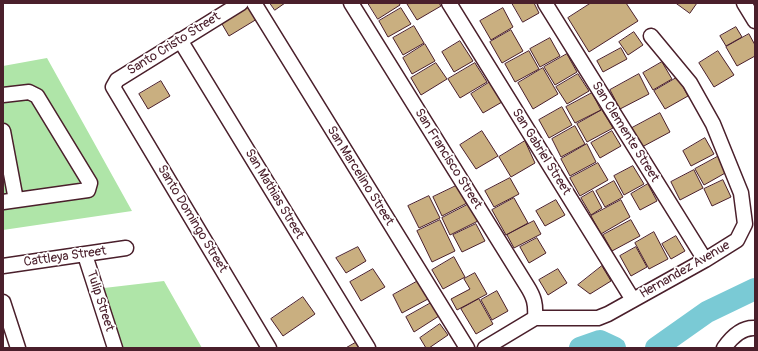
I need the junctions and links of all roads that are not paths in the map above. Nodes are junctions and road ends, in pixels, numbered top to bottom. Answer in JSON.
{"nodes":[{"id":1,"x":242,"y":3,"type":"edge"},
{"id":2,"x":254,"y":3,"type":"edge"},
{"id":3,"x":351,"y":3,"type":"edge"},
{"id":4,"x":449,"y":3,"type":"edge"},
{"id":5,"x":545,"y":3,"type":"edge"},
{"id":6,"x":744,"y":3,"type":"edge"},
{"id":7,"x":755,"y":21,"type":"edge"},
{"id":8,"x":651,"y":36,"type":"dead end"},
{"id":9,"x":180,"y":40,"type":"junction"},
{"id":10,"x":114,"y":90,"type":"joint"},
{"id":11,"x":3,"y":95,"type":"edge"},
{"id":12,"x":3,"y":131,"type":"edge"},
{"id":13,"x":10,"y":201,"type":"edge"},
{"id":14,"x":126,"y":248,"type":"dead end"},
{"id":15,"x":86,"y":255,"type":"junction"},
{"id":16,"x":705,"y":260,"type":"junction"},
{"id":17,"x":3,"y":266,"type":"edge"},
{"id":18,"x":633,"y":300,"type":"junction"},
{"id":19,"x":3,"y":302,"type":"edge"},
{"id":20,"x":535,"y":318,"type":"junction"},
{"id":21,"x":755,"y":328,"type":"edge"},
{"id":22,"x":13,"y":346,"type":"edge"},
{"id":23,"x":115,"y":348,"type":"edge"},
{"id":24,"x":269,"y":348,"type":"edge"},
{"id":25,"x":368,"y":348,"type":"edge"},
{"id":26,"x":466,"y":348,"type":"edge"},
{"id":27,"x":485,"y":348,"type":"edge"},
{"id":28,"x":724,"y":348,"type":"edge"}],
"edges":[{"from":1,"to":9,"type":"street","name":"Santo Cristo Street"},
{"from":2,"to":26,"type":"street","name":"San Marcelino Street"},
{"from":3,"to":20,"type":"street","name":"San Francisco Street"},
{"from":4,"to":18,"type":"street","name":"San Gabriel Street"},
{"from":5,"to":16,"type":"street","name":"San Clemente Street"},
{"from":6,"to":7,"type":"street"},
{"from":8,"to":16,"type":"street","name":"Hernandez Avenue"},
{"from":9,"to":10,"type":"street","name":"Santo Cristo Street"},
{"from":9,"to":25,"type":"street","name":"San Mathias Street"},
{"from":10,"to":24,"type":"street","name":"Santo Domingo Street"},
{"from":11,"to":13,"type":"street"},
{"from":12,"to":13,"type":"street"},
{"from":14,"to":15,"type":"street","name":"Cattleya Street"},
{"from":15,"to":17,"type":"street","name":"Cattleya Street"},
{"from":15,"to":23,"type":"street","name":"Tulip Street"},
{"from":16,"to":18,"type":"street","name":"Hernandez Avenue"},
{"from":18,"to":20,"type":"street","name":"Hernandez Avenue"},
{"from":19,"to":22,"type":"street"},
{"from":20,"to":27,"type":"street"},
{"from":21,"to":28,"type":"street"}]}
